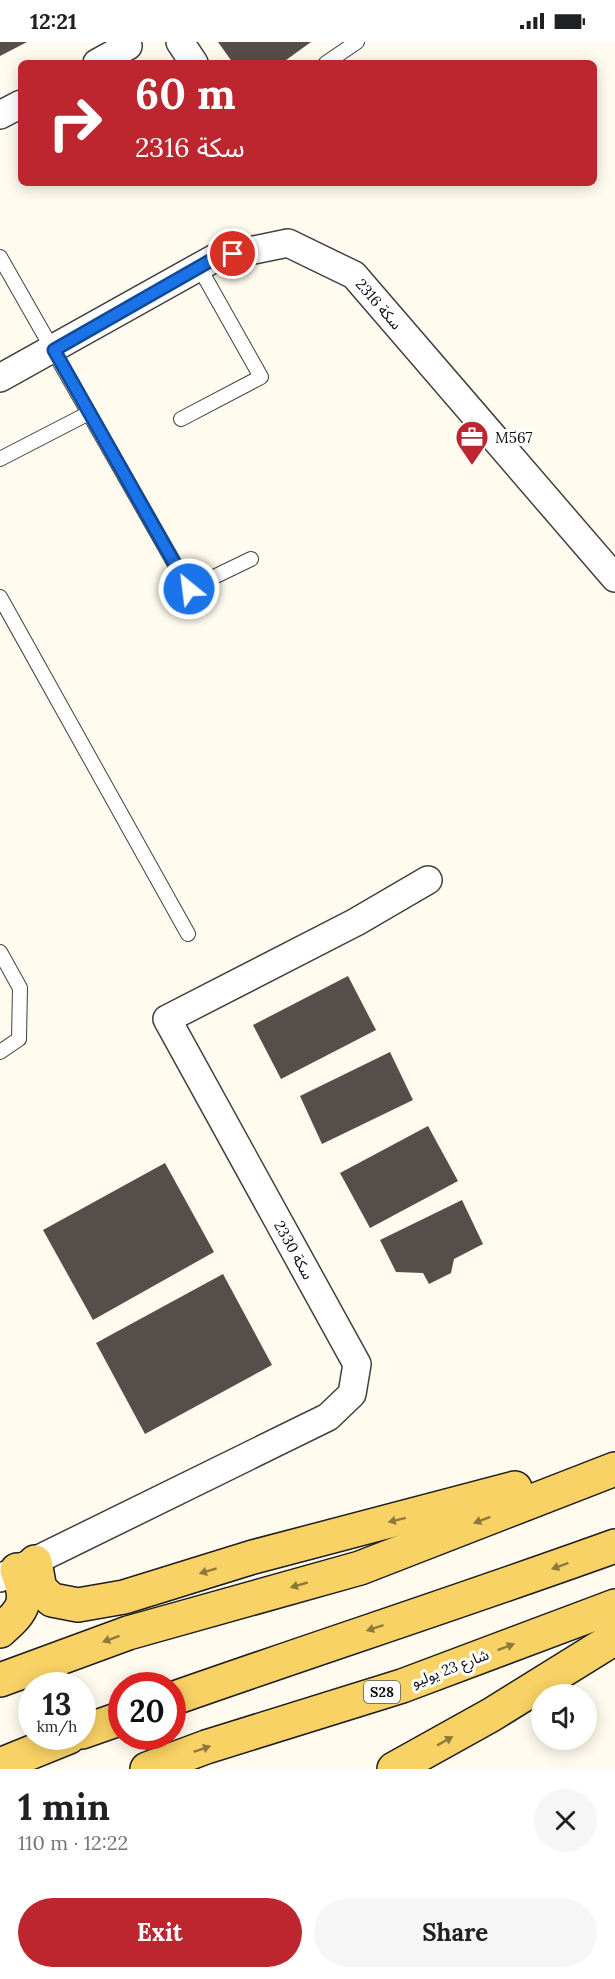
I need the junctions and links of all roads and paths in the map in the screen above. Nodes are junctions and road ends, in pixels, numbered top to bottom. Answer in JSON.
{"nodes":[{"id":1,"x":180,"y":42,"type":"edge"},
{"id":2,"x":357,"y":42,"type":"edge"},
{"id":3,"x":128,"y":46,"type":"dead end"},
{"id":4,"x":102,"y":60,"type":"edge"},
{"id":5,"x":192,"y":60,"type":"edge"},
{"id":6,"x":331,"y":60,"type":"edge"},
{"id":7,"x":18,"y":106,"type":"edge"},
{"id":8,"x":0,"y":115,"type":"edge"},
{"id":9,"x":0,"y":257,"type":"edge"},
{"id":10,"x":199,"y":267,"type":"junction"},
{"id":11,"x":54,"y":350,"type":"junction"},
{"id":12,"x":0,"y":378,"type":"edge"},
{"id":13,"x":90,"y":413,"type":"junction"},
{"id":14,"x":181,"y":419,"type":"dead end"},
{"id":15,"x":0,"y":459,"type":"edge"},
{"id":16,"x":251,"y":559,"type":"dead end"},
{"id":17,"x":615,"y":578,"type":"edge"},
{"id":18,"x":0,"y":597,"type":"edge"},
{"id":19,"x":428,"y":880,"type":"dead end"},
{"id":20,"x":188,"y":934,"type":"dead end"},
{"id":21,"x":0,"y":952,"type":"edge"},
{"id":22,"x":0,"y":1052,"type":"edge"},
{"id":23,"x":615,"y":1460,"type":"edge"},
{"id":24,"x":615,"y":1469,"type":"edge"},
{"id":25,"x":615,"y":1546,"type":"edge"},
{"id":26,"x":17,"y":1570,"type":"edge"},
{"id":27,"x":615,"y":1606,"type":"edge"},
{"id":28,"x":0,"y":1630,"type":"edge"},
{"id":29,"x":615,"y":1638,"type":"edge"},
{"id":30,"x":0,"y":1680,"type":"edge"},
{"id":31,"x":186,"y":1694,"type":"edge"},
{"id":32,"x":37,"y":1750,"type":"edge"},
{"id":33,"x":0,"y":1765,"type":"edge"},
{"id":34,"x":147,"y":1769,"type":"edge"},
{"id":35,"x":394,"y":1769,"type":"edge"}],
"edges":[{"from":1,"to":5,"type":"street"},
{"from":2,"to":6,"type":"lane"},
{"from":3,"to":4,"type":"street"},
{"from":7,"to":8,"type":"street"},
{"from":9,"to":11,"type":"lane"},
{"from":10,"to":11,"type":"street","name":"2316 سكة"},
{"from":10,"to":14,"type":"lane"},
{"from":10,"to":17,"type":"street","name":"2316 سكة"},
{"from":11,"to":12,"type":"street","name":"2316 سكة"},
{"from":11,"to":13,"type":"lane"},
{"from":13,"to":15,"type":"lane"},
{"from":13,"to":16,"type":"lane"},
{"from":18,"to":20,"type":"lane"},
{"from":19,"to":26,"type":"street","name":"سكة 2330"},
{"from":21,"to":22,"type":"lane"},
{"from":23,"to":26,"type":"main road","one_way":true},
{"from":24,"to":30,"type":"main road","one_way":true},
{"from":25,"to":31,"type":"main road","one_way":true},
{"from":26,"to":28,"type":"main road"},
{"from":34,"to":27,"type":"main road","name":"شارع 23 يوليو","number":"S28","one_way":true},
{"from":35,"to":29,"type":"main road","one_way":true},
{"from":32,"to":33,"type":"main road"}]}
